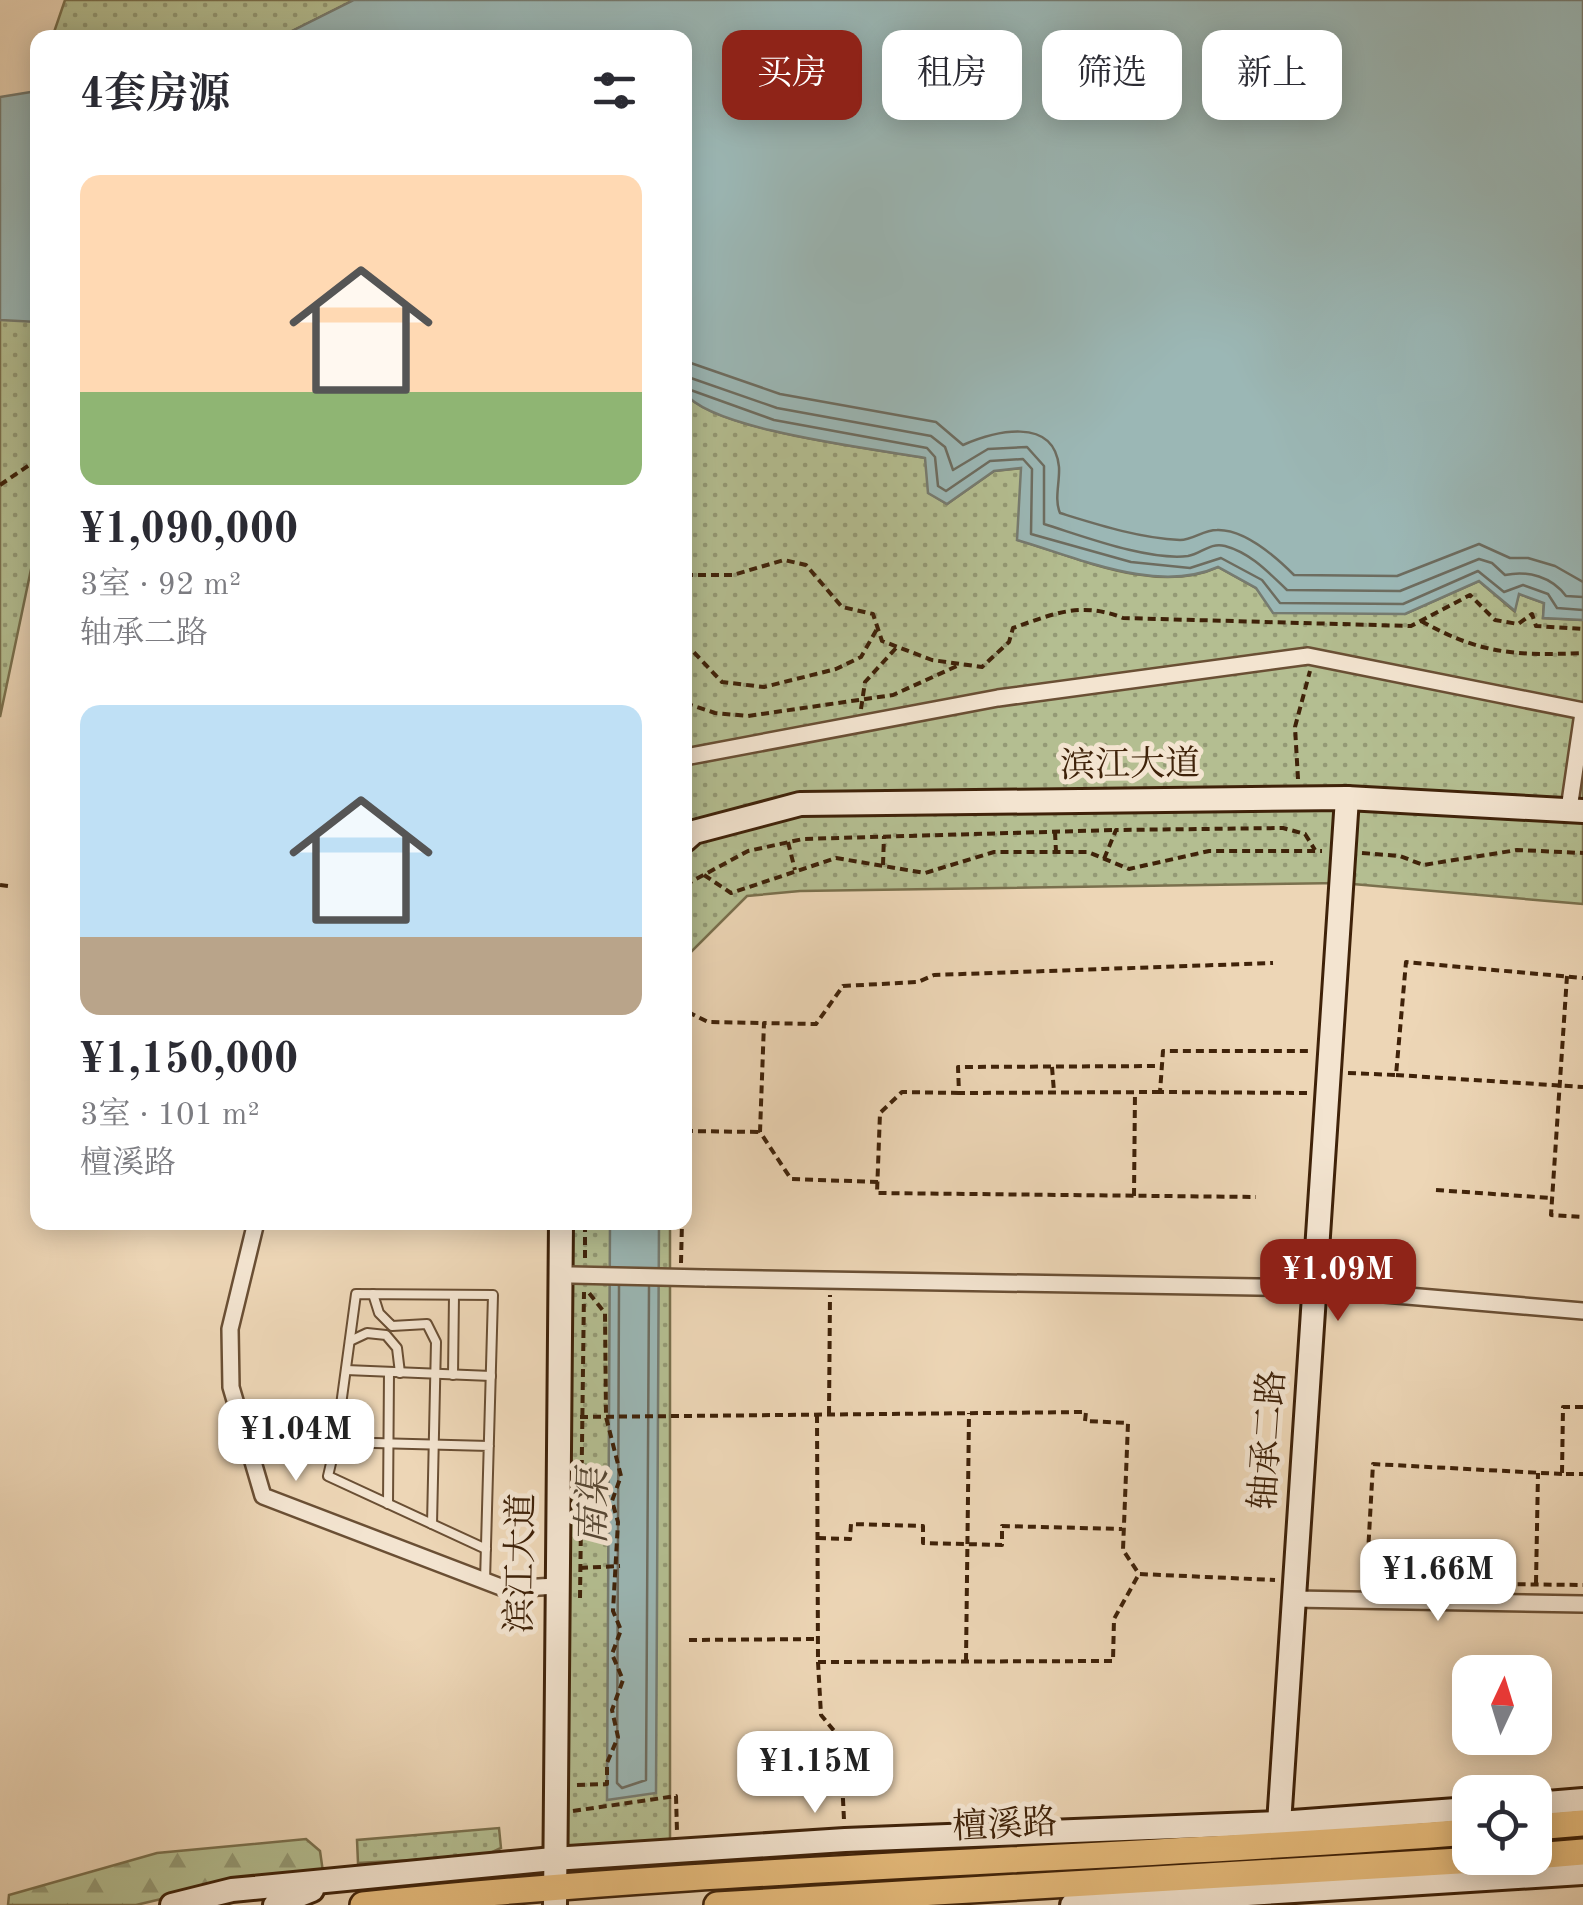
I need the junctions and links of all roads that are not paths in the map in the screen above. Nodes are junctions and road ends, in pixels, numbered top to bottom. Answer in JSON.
{"nodes":[{"id":1,"x":1583,"y":712,"type":"edge"},
{"id":2,"x":692,"y":756,"type":"edge"},
{"id":3,"x":1347,"y":798,"type":"junction"},
{"id":4,"x":1576,"y":810,"type":"edge"},
{"id":5,"x":692,"y":834,"type":"edge"},
{"id":6,"x":254,"y":1230,"type":"edge"},
{"id":7,"x":564,"y":1230,"type":"edge"},
{"id":8,"x":572,"y":1273,"type":"junction"},
{"id":9,"x":1314,"y":1288,"type":"junction"},
{"id":10,"x":373,"y":1294,"type":"junction"},
{"id":11,"x":454,"y":1295,"type":"junction"},
{"id":12,"x":1583,"y":1311,"type":"edge"},
{"id":13,"x":350,"y":1342,"type":"junction"},
{"id":14,"x":346,"y":1370,"type":"junction"},
{"id":15,"x":389,"y":1372,"type":"junction"},
{"id":16,"x":400,"y":1373,"type":"junction"},
{"id":17,"x":434,"y":1374,"type":"junction"},
{"id":18,"x":452,"y":1375,"type":"junction"},
{"id":19,"x":491,"y":1376,"type":"junction"},
{"id":20,"x":336,"y":1442,"type":"junction"},
{"id":21,"x":388,"y":1444,"type":"junction"},
{"id":22,"x":433,"y":1444,"type":"junction"},
{"id":23,"x":489,"y":1446,"type":"junction"},
{"id":24,"x":388,"y":1504,"type":"junction"},
{"id":25,"x":432,"y":1524,"type":"junction"},
{"id":26,"x":486,"y":1549,"type":"junction"},
{"id":27,"x":485,"y":1581,"type":"junction"},
{"id":28,"x":556,"y":1586,"type":"junction"},
{"id":29,"x":1294,"y":1590,"type":"junction"},
{"id":30,"x":1583,"y":1604,"type":"edge"},
{"id":31,"x":1583,"y":1800,"type":"edge"},
{"id":32,"x":1552,"y":1803,"type":"edge"},
{"id":33,"x":1452,"y":1811,"type":"edge"},
{"id":34,"x":1583,"y":1823,"type":"edge"},
{"id":35,"x":1552,"y":1826,"type":"edge"},
{"id":36,"x":1452,"y":1832,"type":"edge"},
{"id":37,"x":1278,"y":1835,"type":"junction"},
{"id":38,"x":1583,"y":1852,"type":"edge"},
{"id":39,"x":1552,"y":1855,"type":"edge"},
{"id":40,"x":1452,"y":1866,"type":"edge"},
{"id":41,"x":1583,"y":1873,"type":"edge"},
{"id":42,"x":338,"y":1880,"type":"junction"},
{"id":43,"x":553,"y":1883,"type":"edge"},
{"id":44,"x":1272,"y":1890,"type":"edge"},
{"id":45,"x":172,"y":1905,"type":"edge"},
{"id":46,"x":275,"y":1905,"type":"edge"},
{"id":47,"x":364,"y":1905,"type":"edge"},
{"id":48,"x":716,"y":1905,"type":"edge"},
{"id":49,"x":1072,"y":1905,"type":"edge"}],
"edges":[{"from":1,"to":2,"type":"street"},
{"from":1,"to":4,"type":"street"},
{"from":3,"to":4,"type":"street","name":"滨江大道"},
{"from":3,"to":5,"type":"street","name":"滨江大道"},
{"from":3,"to":9,"type":"street","name":"轴承二路"},
{"from":6,"to":27,"type":"street"},
{"from":7,"to":8,"type":"street","name":"滨江大道"},
{"from":8,"to":9,"type":"street","bridge":true},
{"from":8,"to":28,"type":"street","name":"滨江大道"},
{"from":9,"to":12,"type":"street"},
{"from":9,"to":29,"type":"street","name":"轴承二路"},
{"from":10,"to":11,"type":"lane"},
{"from":10,"to":13,"type":"lane"},
{"from":10,"to":17,"type":"lane"},
{"from":11,"to":18,"type":"lane"},
{"from":11,"to":19,"type":"lane"},
{"from":13,"to":14,"type":"lane"},
{"from":13,"to":16,"type":"lane"},
{"from":14,"to":15,"type":"lane"},
{"from":14,"to":20,"type":"lane"},
{"from":15,"to":16,"type":"lane"},
{"from":15,"to":21,"type":"lane"},
{"from":16,"to":17,"type":"lane"},
{"from":17,"to":18,"type":"lane"},
{"from":17,"to":22,"type":"lane"},
{"from":18,"to":19,"type":"lane"},
{"from":19,"to":23,"type":"lane"},
{"from":20,"to":21,"type":"lane"},
{"from":20,"to":24,"type":"lane"},
{"from":21,"to":22,"type":"lane"},
{"from":21,"to":24,"type":"lane"},
{"from":22,"to":23,"type":"lane"},
{"from":22,"to":25,"type":"lane"},
{"from":23,"to":26,"type":"lane"},
{"from":24,"to":25,"type":"lane"},
{"from":25,"to":26,"type":"lane"},
{"from":26,"to":27,"type":"lane"},
{"from":27,"to":28,"type":"street"},
{"from":28,"to":43,"type":"street","name":"滨江大道"},
{"from":29,"to":30,"type":"street"},
{"from":29,"to":37,"type":"street","name":"轴承二路"},
{"from":31,"to":32,"type":"street"},
{"from":33,"to":37,"type":"street"},
{"from":34,"to":35,"type":"main road"},
{"from":36,"to":37,"type":"main road","name":"檀溪路"},
{"from":37,"to":43,"type":"main road","name":"檀溪路"},
{"from":37,"to":43,"type":"street"},
{"from":38,"to":39,"type":"main road"},
{"from":40,"to":44,"type":"main road","name":"檀溪路"},
{"from":41,"to":44,"type":"street"},
{"from":42,"to":43,"type":"street"},
{"from":42,"to":45,"type":"street"},
{"from":42,"to":46,"type":"street"},
{"from":43,"to":47,"type":"main road","name":"檀溪路"},
{"from":44,"to":48,"type":"main road","name":"檀溪路"},
{"from":44,"to":49,"type":"street"}]}
